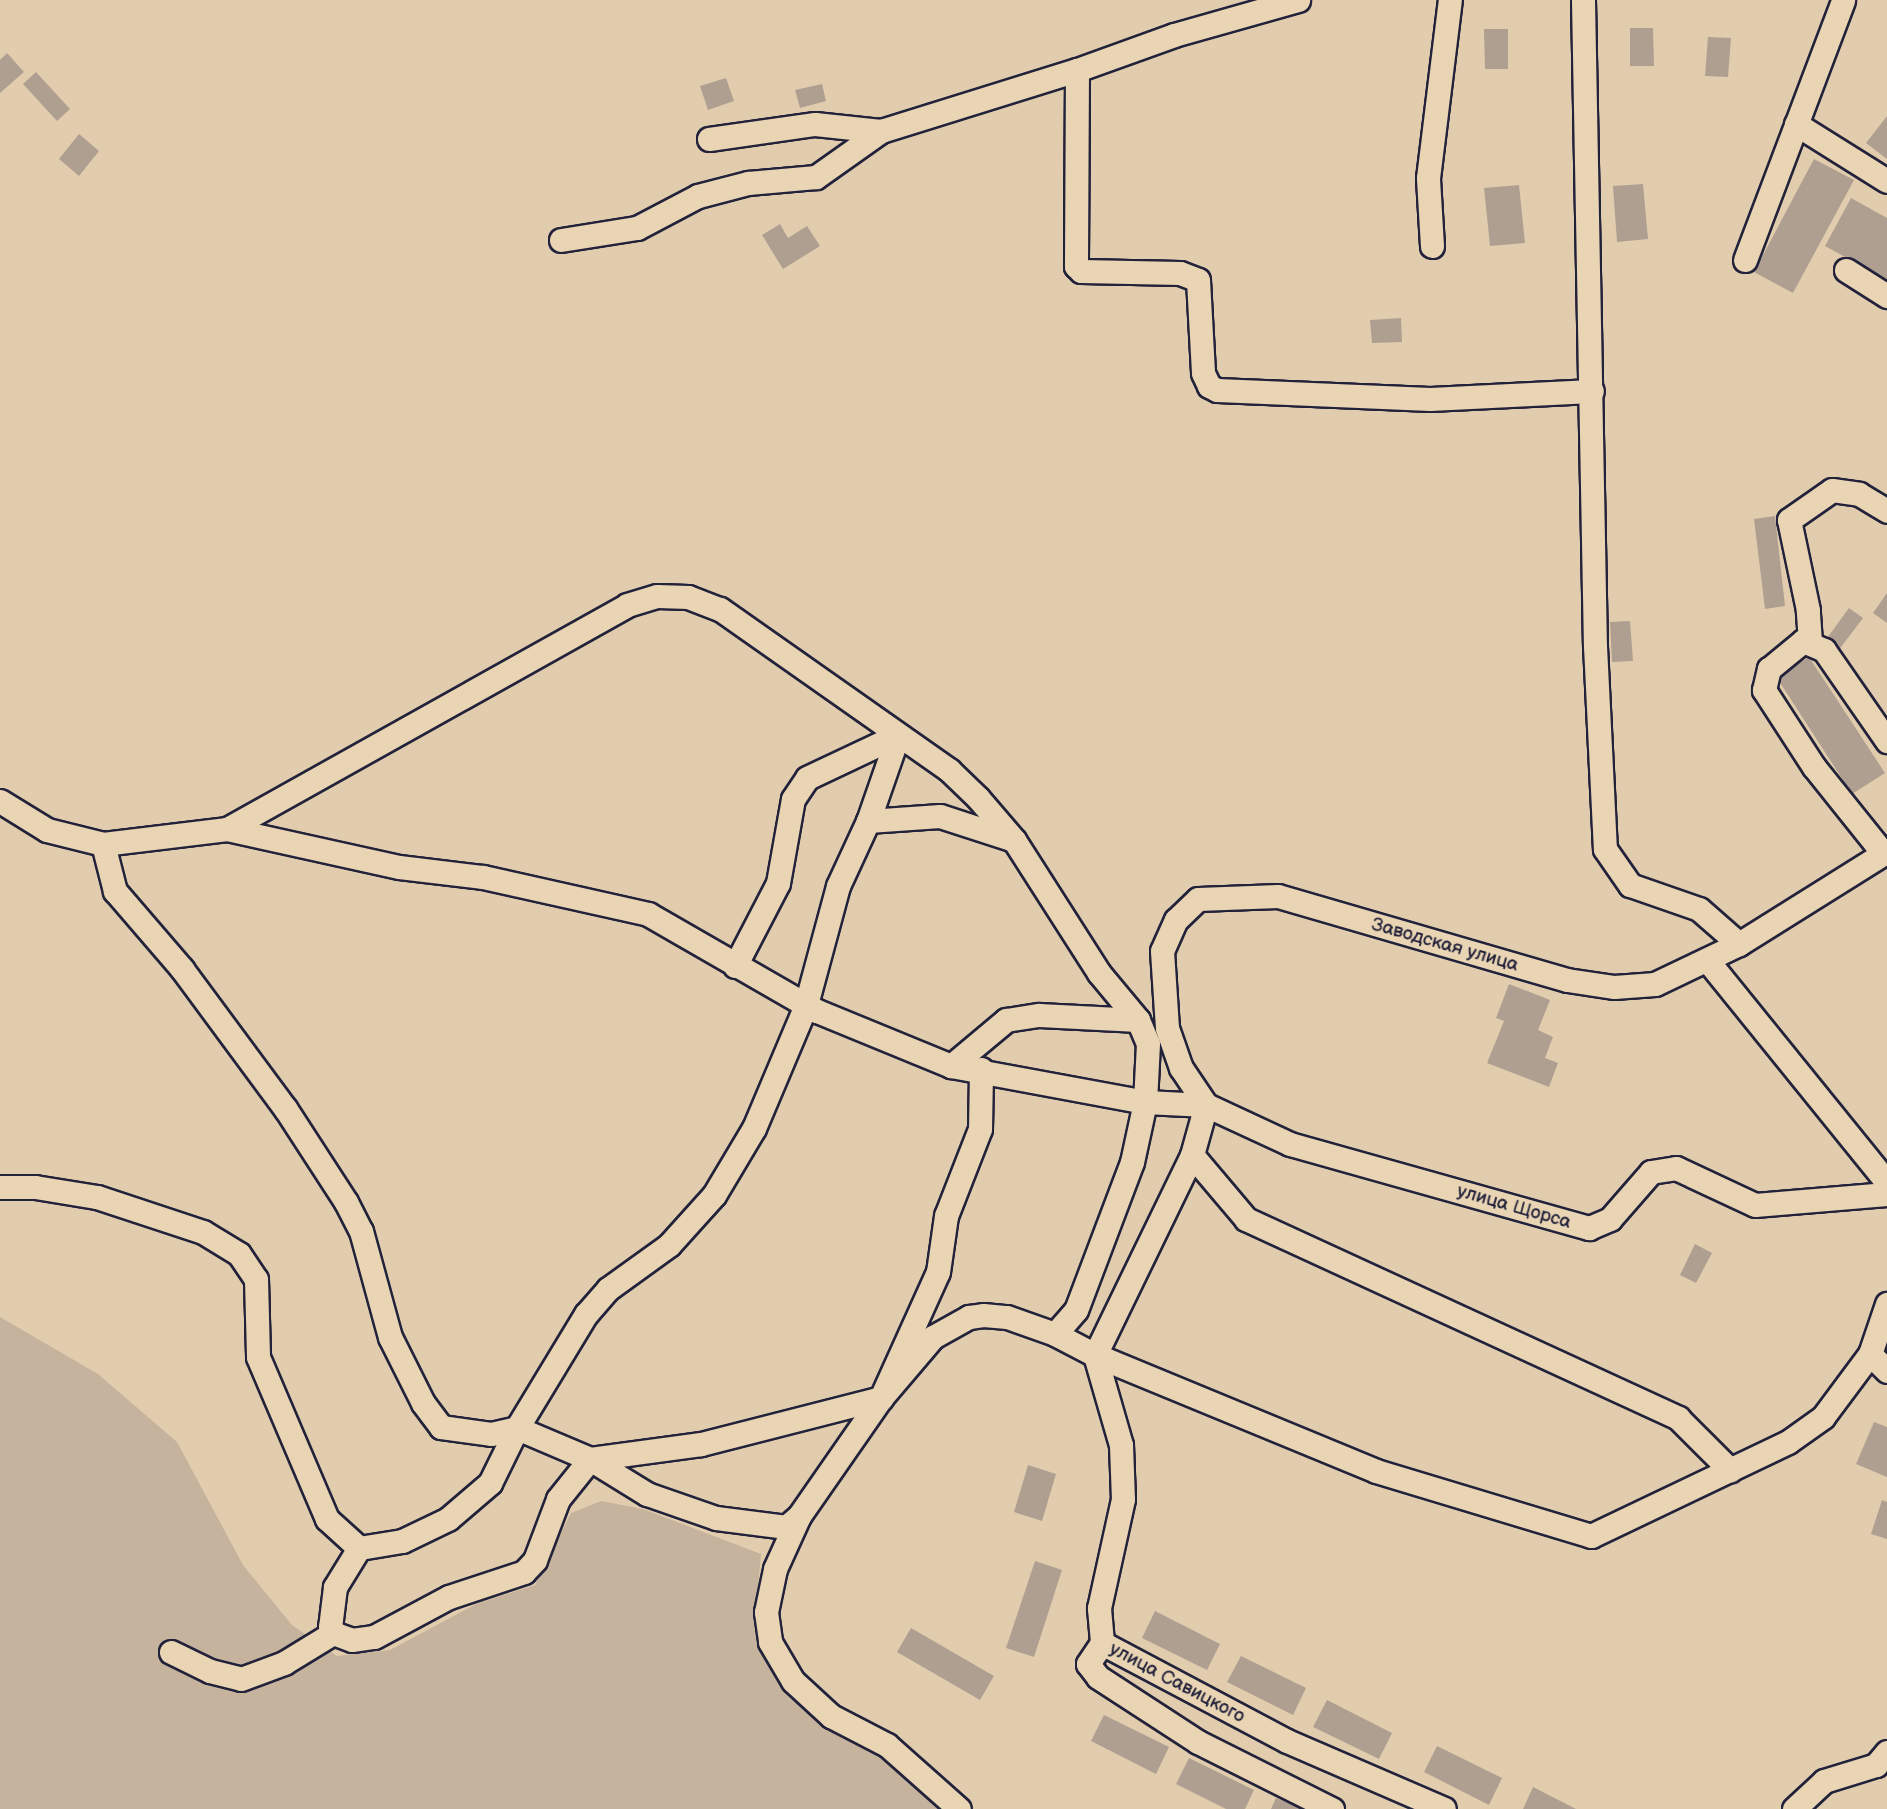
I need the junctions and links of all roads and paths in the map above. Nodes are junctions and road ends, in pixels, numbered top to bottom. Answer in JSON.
{"nodes":[{"id":1,"x":1298,"y":0,"type":"edge"},
{"id":2,"x":1450,"y":0,"type":"edge"},
{"id":3,"x":1583,"y":0,"type":"edge"},
{"id":4,"x":1843,"y":0,"type":"edge"},
{"id":5,"x":1077,"y":70,"type":"junction"},
{"id":6,"x":1796,"y":124,"type":"junction"},
{"id":7,"x":881,"y":131,"type":"junction"},
{"id":8,"x":709,"y":139,"type":"dead end"},
{"id":9,"x":1887,"y":181,"type":"edge"},
{"id":10,"x":561,"y":240,"type":"dead end"},
{"id":11,"x":1432,"y":246,"type":"dead end"},
{"id":12,"x":1745,"y":260,"type":"dead end"},
{"id":13,"x":1846,"y":270,"type":"dead end"},
{"id":14,"x":1887,"y":296,"type":"edge"},
{"id":15,"x":1592,"y":391,"type":"junction"},
{"id":16,"x":1887,"y":511,"type":"edge"},
{"id":17,"x":1810,"y":642,"type":"junction"},
{"id":18,"x":898,"y":735,"type":"junction"},
{"id":19,"x":1887,"y":741,"type":"edge"},
{"id":20,"x":0,"y":801,"type":"edge"},
{"id":21,"x":868,"y":821,"type":"junction"},
{"id":22,"x":228,"y":829,"type":"junction"},
{"id":23,"x":1014,"y":840,"type":"junction"},
{"id":24,"x":103,"y":844,"type":"junction"},
{"id":25,"x":1885,"y":852,"type":"edge"},
{"id":26,"x":1740,"y":944,"type":"junction"},
{"id":27,"x":1707,"y":960,"type":"junction"},
{"id":28,"x":735,"y":966,"type":"junction"},
{"id":29,"x":806,"y":1005,"type":"junction"},
{"id":30,"x":1138,"y":1020,"type":"junction"},
{"id":31,"x":951,"y":1066,"type":"junction"},
{"id":32,"x":981,"y":1069,"type":"junction"},
{"id":33,"x":1145,"y":1102,"type":"junction"},
{"id":34,"x":1206,"y":1105,"type":"junction"},
{"id":35,"x":1192,"y":1155,"type":"junction"},
{"id":36,"x":1887,"y":1182,"type":"edge"},
{"id":37,"x":0,"y":1187,"type":"edge"},
{"id":38,"x":1887,"y":1195,"type":"edge"},
{"id":39,"x":1887,"y":1304,"type":"edge"},
{"id":40,"x":1055,"y":1334,"type":"junction"},
{"id":41,"x":1870,"y":1354,"type":"junction"},
{"id":42,"x":1095,"y":1355,"type":"junction"},
{"id":43,"x":1887,"y":1371,"type":"edge"},
{"id":44,"x":881,"y":1398,"type":"junction"},
{"id":45,"x":517,"y":1428,"type":"junction"},
{"id":46,"x":590,"y":1459,"type":"junction"},
{"id":47,"x":1730,"y":1470,"type":"junction"},
{"id":48,"x":799,"y":1516,"type":"junction"},
{"id":49,"x":359,"y":1548,"type":"junction"},
{"id":50,"x":333,"y":1633,"type":"junction"},
{"id":51,"x":1102,"y":1643,"type":"junction"},
{"id":52,"x":171,"y":1652,"type":"dead end"},
{"id":53,"x":1887,"y":1752,"type":"edge"},
{"id":54,"x":959,"y":1809,"type":"edge"},
{"id":55,"x":1332,"y":1809,"type":"edge"},
{"id":56,"x":1444,"y":1809,"type":"edge"},
{"id":57,"x":1794,"y":1809,"type":"edge"}],
"edges":[{"from":1,"to":5,"type":"street"},
{"from":2,"to":11,"type":"street"},
{"from":3,"to":15,"type":"street"},
{"from":4,"to":6,"type":"street"},
{"from":5,"to":7,"type":"street"},
{"from":5,"to":15,"type":"street"},
{"from":6,"to":9,"type":"street"},
{"from":6,"to":12,"type":"street"},
{"from":7,"to":8,"type":"street"},
{"from":7,"to":10,"type":"street"},
{"from":13,"to":14,"type":"street"},
{"from":15,"to":26,"type":"street"},
{"from":16,"to":17,"type":"street"},
{"from":17,"to":19,"type":"street"},
{"from":17,"to":25,"type":"street"},
{"from":18,"to":21,"type":"street"},
{"from":18,"to":22,"type":"street"},
{"from":18,"to":23,"type":"street"},
{"from":18,"to":28,"type":"street"},
{"from":20,"to":24,"type":"street"},
{"from":21,"to":23,"type":"street"},
{"from":21,"to":29,"type":"street"},
{"from":22,"to":24,"type":"street"},
{"from":22,"to":28,"type":"street"},
{"from":23,"to":30,"type":"street"},
{"from":24,"to":45,"type":"street"},
{"from":25,"to":26,"type":"street","name":"Заводская улица"},
{"from":26,"to":27,"type":"street","name":"Заводская улица"},
{"from":27,"to":34,"type":"street","name":"Заводская улица"},
{"from":27,"to":36,"type":"street"},
{"from":28,"to":29,"type":"street"},
{"from":29,"to":31,"type":"street"},
{"from":29,"to":45,"type":"street"},
{"from":30,"to":31,"type":"street"},
{"from":30,"to":33,"type":"street"},
{"from":31,"to":32,"type":"street"},
{"from":32,"to":33,"type":"street"},
{"from":32,"to":44,"type":"street"},
{"from":33,"to":34,"type":"street"},
{"from":33,"to":40,"type":"street"},
{"from":34,"to":35,"type":"street"},
{"from":34,"to":38,"type":"street","name":"улица Щорса"},
{"from":35,"to":42,"type":"street"},
{"from":35,"to":47,"type":"street"},
{"from":37,"to":49,"type":"street"},
{"from":39,"to":41,"type":"street"},
{"from":40,"to":42,"type":"street"},
{"from":40,"to":44,"type":"street"},
{"from":41,"to":43,"type":"street"},
{"from":41,"to":47,"type":"street"},
{"from":42,"to":47,"type":"street"},
{"from":42,"to":51,"type":"street","name":"улица Савицкого"},
{"from":44,"to":46,"type":"street"},
{"from":44,"to":48,"type":"street"},
{"from":45,"to":46,"type":"street"},
{"from":45,"to":49,"type":"street"},
{"from":46,"to":48,"type":"street"},
{"from":46,"to":50,"type":"street"},
{"from":48,"to":54,"type":"street"},
{"from":49,"to":50,"type":"street"},
{"from":50,"to":52,"type":"street"},
{"from":51,"to":55,"type":"street"},
{"from":51,"to":56,"type":"street","name":"улица Савицкого"},
{"from":53,"to":57,"type":"street"}]}
